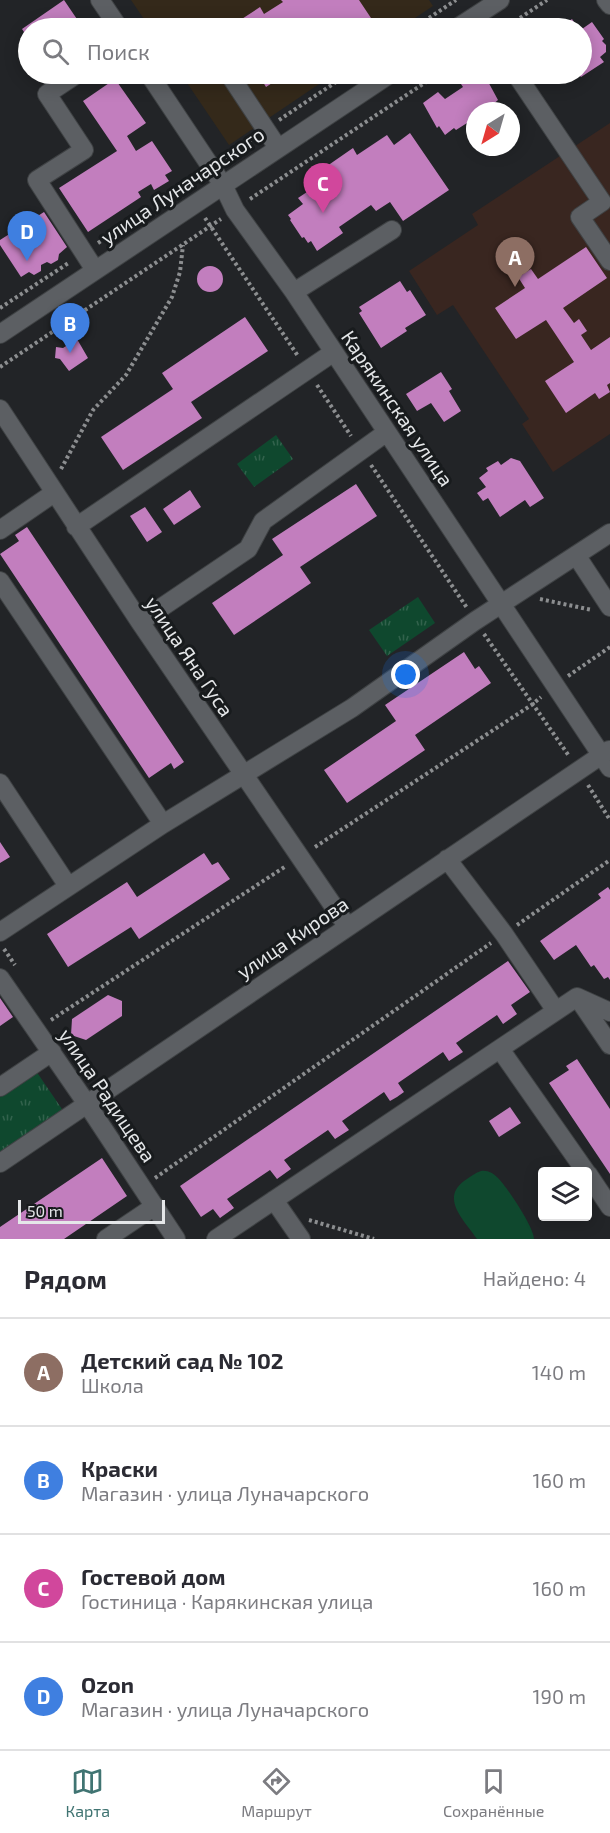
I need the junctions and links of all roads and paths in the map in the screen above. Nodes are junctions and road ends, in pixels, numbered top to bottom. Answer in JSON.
{"nodes":[{"id":1,"x":100,"y":0,"type":"edge"},
{"id":2,"x":456,"y":0,"type":"edge"},
{"id":3,"x":500,"y":0,"type":"edge"},
{"id":4,"x":547,"y":0,"type":"edge"},
{"id":5,"x":606,"y":0,"type":"edge"},
{"id":6,"x":610,"y":5,"type":"edge"},
{"id":7,"x":479,"y":14,"type":"edge"},
{"id":8,"x":112,"y":18,"type":"edge"},
{"id":9,"x":429,"y":18,"type":"edge"},
{"id":10,"x":520,"y":18,"type":"edge"},
{"id":11,"x":62,"y":84,"type":"edge"},
{"id":12,"x":156,"y":84,"type":"edge"},
{"id":13,"x":236,"y":84,"type":"edge"},
{"id":14,"x":375,"y":84,"type":"edge"},
{"id":15,"x":423,"y":84,"type":"edge"},
{"id":16,"x":523,"y":84,"type":"edge"},
{"id":17,"x":278,"y":148,"type":"junction"},
{"id":18,"x":190,"y":166,"type":"dead end"},
{"id":19,"x":223,"y":185,"type":"junction"},
{"id":20,"x":184,"y":186,"type":"junction"},
{"id":21,"x":175,"y":192,"type":"dead end"},
{"id":22,"x":195,"y":203,"type":"junction"},
{"id":23,"x":235,"y":210,"type":"junction"},
{"id":24,"x":139,"y":217,"type":"dead end"},
{"id":25,"x":210,"y":226,"type":"junction"},
{"id":26,"x":392,"y":230,"type":"dead end"},
{"id":27,"x":183,"y":244,"type":"junction"},
{"id":28,"x":84,"y":253,"type":"junction"},
{"id":29,"x":610,"y":261,"type":"edge"},
{"id":30,"x":95,"y":270,"type":"junction"},
{"id":31,"x":294,"y":292,"type":"junction"},
{"id":32,"x":0,"y":308,"type":"edge"},
{"id":33,"x":57,"y":328,"type":"junction"},
{"id":34,"x":0,"y":334,"type":"edge"},
{"id":35,"x":68,"y":345,"type":"dead end"},
{"id":36,"x":334,"y":352,"type":"junction"},
{"id":37,"x":0,"y":366,"type":"edge"},
{"id":38,"x":307,"y":371,"type":"junction"},
{"id":39,"x":0,"y":410,"type":"edge"},
{"id":40,"x":387,"y":432,"type":"junction"},
{"id":41,"x":361,"y":450,"type":"junction"},
{"id":42,"x":54,"y":493,"type":"junction"},
{"id":43,"x":76,"y":527,"type":"junction"},
{"id":44,"x":0,"y":530,"type":"edge"},
{"id":45,"x":610,"y":533,"type":"edge"},
{"id":46,"x":576,"y":555,"type":"junction"},
{"id":47,"x":0,"y":581,"type":"edge"},
{"id":48,"x":517,"y":594,"type":"junction"},
{"id":49,"x":501,"y":604,"type":"junction"},
{"id":50,"x":604,"y":609,"type":"edge"},
{"id":51,"x":476,"y":621,"type":"junction"},
{"id":52,"x":140,"y":622,"type":"junction"},
{"id":53,"x":610,"y":647,"type":"edge"},
{"id":54,"x":555,"y":685,"type":"junction"},
{"id":55,"x":533,"y":704,"type":"junction"},
{"id":56,"x":607,"y":758,"type":"edge"},
{"id":57,"x":579,"y":770,"type":"junction"},
{"id":58,"x":243,"y":775,"type":"junction"},
{"id":59,"x":0,"y":783,"type":"edge"},
{"id":60,"x":610,"y":820,"type":"edge"},
{"id":61,"x":163,"y":824,"type":"junction"},
{"id":62,"x":300,"y":857,"type":"junction"},
{"id":63,"x":447,"y":859,"type":"junction"},
{"id":64,"x":610,"y":860,"type":"edge"},
{"id":65,"x":68,"y":886,"type":"junction"},
{"id":66,"x":347,"y":926,"type":"junction"},
{"id":67,"x":0,"y":932,"type":"edge"},
{"id":68,"x":504,"y":934,"type":"junction"},
{"id":69,"x":0,"y":978,"type":"edge"},
{"id":70,"x":577,"y":997,"type":"junction"},
{"id":71,"x":556,"y":1011,"type":"junction"},
{"id":72,"x":610,"y":1012,"type":"edge"},
{"id":73,"x":51,"y":1020,"type":"dead end"},
{"id":74,"x":610,"y":1045,"type":"edge"},
{"id":75,"x":500,"y":1048,"type":"junction"},
{"id":76,"x":52,"y":1052,"type":"junction"},
{"id":77,"x":0,"y":1088,"type":"edge"},
{"id":78,"x":87,"y":1104,"type":"junction"},
{"id":79,"x":0,"y":1163,"type":"edge"},
{"id":80,"x":583,"y":1167,"type":"edge"},
{"id":81,"x":592,"y":1180,"type":"edge"},
{"id":82,"x":142,"y":1187,"type":"junction"},
{"id":83,"x":154,"y":1206,"type":"junction"},
{"id":84,"x":278,"y":1206,"type":"junction"},
{"id":85,"x":610,"y":1207,"type":"edge"},
{"id":86,"x":106,"y":1239,"type":"edge"},
{"id":87,"x":176,"y":1239,"type":"edge"},
{"id":88,"x":216,"y":1239,"type":"edge"},
{"id":89,"x":301,"y":1239,"type":"edge"},
{"id":90,"x":374,"y":1239,"type":"edge"}],
"edges":[{"from":1,"to":8,"type":"street"},
{"from":2,"to":9,"type":"path"},
{"from":3,"to":7,"type":"street"},
{"from":4,"to":10,"type":"path"},
{"from":5,"to":6,"type":"street"},
{"from":11,"to":28,"type":"street"},
{"from":12,"to":19,"type":"street","name":"Карякинская улица"},
{"from":13,"to":17,"type":"street"},
{"from":14,"to":17,"type":"street","name":"улица Луначарского"},
{"from":15,"to":23,"type":"path"},
{"from":16,"to":29,"type":"street"},
{"from":17,"to":19,"type":"street","name":"улица Луначарского"},
{"from":18,"to":20,"type":"path"},
{"from":19,"to":22,"type":"street","name":"улица Луначарского"},
{"from":19,"to":23,"type":"street","name":"Карякинская улица"},
{"from":20,"to":21,"type":"path"},
{"from":20,"to":22,"type":"path"},
{"from":22,"to":25,"type":"path"},
{"from":22,"to":30,"type":"street","name":"улица Луначарского"},
{"from":23,"to":25,"type":"path"},
{"from":23,"to":31,"type":"street","name":"Карякинская улица"},
{"from":24,"to":28,"type":"path"},
{"from":25,"to":27,"type":"path"},
{"from":25,"to":38,"type":"path"},
{"from":26,"to":31,"type":"street"},
{"from":27,"to":33,"type":"path"},
{"from":27,"to":42,"type":"path"},
{"from":28,"to":30,"type":"street"},
{"from":28,"to":32,"type":"path"},
{"from":30,"to":34,"type":"street","name":"улица Луначарского"},
{"from":31,"to":36,"type":"street","name":"Карякинская улица"},
{"from":33,"to":35,"type":"path"},
{"from":33,"to":37,"type":"path"},
{"from":36,"to":38,"type":"street"},
{"from":36,"to":40,"type":"street","name":"Карякинская улица"},
{"from":38,"to":41,"type":"path"},
{"from":38,"to":43,"type":"street"},
{"from":39,"to":42,"type":"street","name":"улица Яна Гуса"},
{"from":40,"to":41,"type":"street"},
{"from":40,"to":49,"type":"street","name":"Карякинская улица"},
{"from":41,"to":51,"type":"path"},
{"from":41,"to":52,"type":"street"},
{"from":42,"to":43,"type":"street","name":"улица Яна Гуса"},
{"from":42,"to":44,"type":"street"},
{"from":43,"to":52,"type":"street","name":"улица Яна Гуса"},
{"from":45,"to":46,"type":"street"},
{"from":46,"to":48,"type":"street"},
{"from":46,"to":50,"type":"street"},
{"from":47,"to":61,"type":"street"},
{"from":48,"to":49,"type":"street"},
{"from":48,"to":50,"type":"path"},
{"from":49,"to":51,"type":"street"},
{"from":49,"to":54,"type":"street","name":"Карякинская улица"},
{"from":51,"to":55,"type":"path"},
{"from":51,"to":58,"type":"street"},
{"from":52,"to":58,"type":"street","name":"улица Яна Гуса"},
{"from":53,"to":54,"type":"path"},
{"from":54,"to":55,"type":"path"},
{"from":54,"to":56,"type":"street","name":"Карякинская улица"},
{"from":55,"to":57,"type":"path"},
{"from":55,"to":62,"type":"path"},
{"from":56,"to":57,"type":"street","name":"улица Кирова"},
{"from":57,"to":60,"type":"path"},
{"from":57,"to":63,"type":"street","name":"улица Кирова"},
{"from":58,"to":61,"type":"street"},
{"from":58,"to":62,"type":"street","name":"улица Яна Гуса"},
{"from":59,"to":65,"type":"street"},
{"from":61,"to":65,"type":"street"},
{"from":62,"to":66,"type":"street","name":"улица Яна Гуса"},
{"from":62,"to":73,"type":"path"},
{"from":63,"to":66,"type":"street","name":"улица Кирова"},
{"from":63,"to":68,"type":"street"},
{"from":64,"to":68,"type":"path"},
{"from":65,"to":67,"type":"street"},
{"from":66,"to":78,"type":"street","name":"улица Кирова"},
{"from":68,"to":71,"type":"street"},
{"from":68,"to":82,"type":"path"},
{"from":69,"to":76,"type":"street","name":"улица Радищева"},
{"from":70,"to":71,"type":"street"},
{"from":70,"to":72,"type":"street"},
{"from":70,"to":74,"type":"street"},
{"from":71,"to":75,"type":"street"},
{"from":75,"to":80,"type":"street"},
{"from":75,"to":84,"type":"street"},
{"from":76,"to":77,"type":"street"},
{"from":76,"to":78,"type":"street","name":"улица Радищева"},
{"from":78,"to":79,"type":"street","name":"улица Кирова"},
{"from":78,"to":82,"type":"street","name":"улица Радищева"},
{"from":81,"to":85,"type":"street"},
{"from":82,"to":83,"type":"street","name":"улица Радищева"},
{"from":83,"to":86,"type":"street"},
{"from":83,"to":87,"type":"street","name":"улица Радищева"},
{"from":84,"to":88,"type":"street"},
{"from":84,"to":89,"type":"street"},
{"from":84,"to":90,"type":"path"}]}
